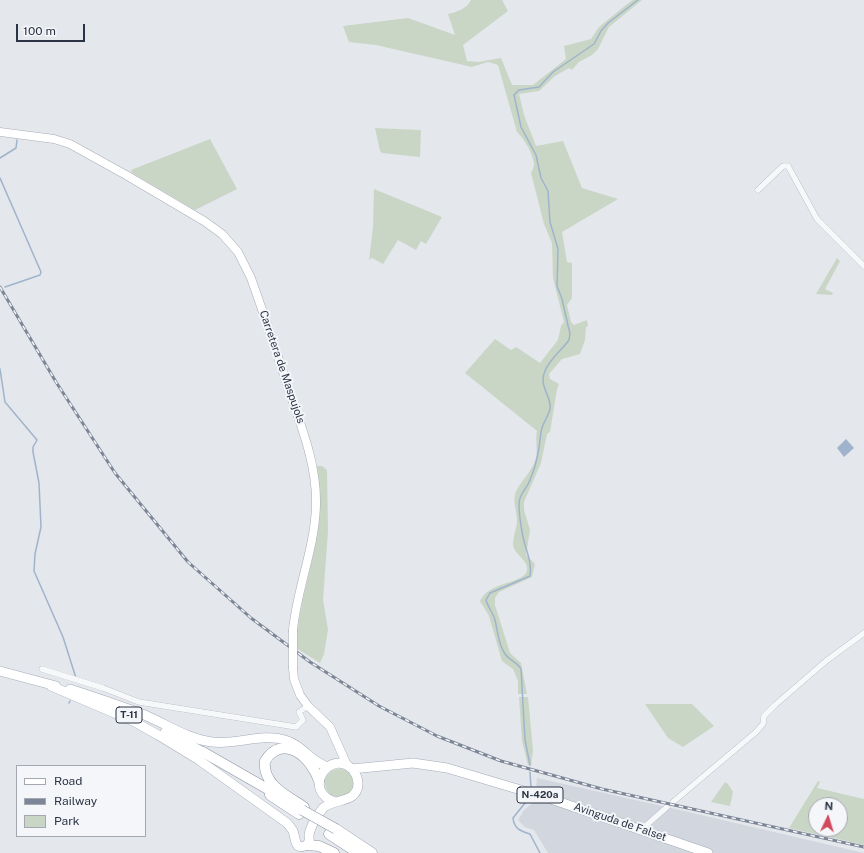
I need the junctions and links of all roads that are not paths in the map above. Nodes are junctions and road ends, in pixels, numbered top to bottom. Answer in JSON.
{"nodes":[{"id":1,"x":0,"y":132,"type":"edge"},
{"id":2,"x":758,"y":190,"type":"dead end"},
{"id":3,"x":864,"y":266,"type":"edge"},
{"id":4,"x":864,"y":633,"type":"edge"},
{"id":5,"x":0,"y":671,"type":"edge"},
{"id":6,"x":48,"y":685,"type":"junction"},
{"id":7,"x":308,"y":706,"type":"junction"},
{"id":8,"x":337,"y":740,"type":"junction"},
{"id":9,"x":203,"y":752,"type":"joint"},
{"id":10,"x":330,"y":766,"type":"junction"},
{"id":11,"x":349,"y":767,"type":"junction"},
{"id":12,"x":368,"y":769,"type":"junction"},
{"id":13,"x":319,"y":780,"type":"junction"},
{"id":14,"x":357,"y":780,"type":"junction"},
{"id":15,"x":322,"y":793,"type":"junction"},
{"id":16,"x":336,"y":802,"type":"junction"},
{"id":17,"x":673,"y":802,"type":"dead end"},
{"id":18,"x":667,"y":807,"type":"dead end"},
{"id":19,"x":302,"y":810,"type":"junction"},
{"id":20,"x":642,"y":829,"type":"junction"},
{"id":21,"x":332,"y":831,"type":"junction"},
{"id":22,"x":294,"y":836,"type":"junction"},
{"id":23,"x":306,"y":837,"type":"junction"},
{"id":24,"x":334,"y":853,"type":"edge"},
{"id":25,"x":358,"y":853,"type":"edge"},
{"id":26,"x":372,"y":853,"type":"edge"},
{"id":27,"x":708,"y":853,"type":"edge"}],
"edges":[{"from":1,"to":7,"type":"street","name":"Carretera de Maspujols","bridge":true},
{"from":2,"to":3,"type":"street"},
{"from":4,"to":17,"type":"street"},
{"from":5,"to":6,"type":"main road"},
{"from":6,"to":7,"type":"street"},
{"from":6,"to":9,"type":"main road","number":"T-11"},
{"from":6,"to":10,"type":"main road"},
{"from":6,"to":22,"type":"main road"},
{"from":7,"to":8,"type":"street","name":"Carretera de Maspujols"},
{"from":8,"to":10,"type":"street"},
{"from":8,"to":11,"type":"street","name":"Carretera de Maspujols"},
{"from":9,"to":19,"type":"highway","number":"T-11"},
{"from":10,"to":11,"type":"main road"},
{"from":10,"to":13,"type":"main road"},
{"from":11,"to":12,"type":"main road","name":"Avinguda de Falset","number":"N-420a"},
{"from":11,"to":14,"type":"main road"},
{"from":12,"to":14,"type":"main road"},
{"from":12,"to":20,"type":"main road","name":"Avinguda de Falset","number":"N-420a"},
{"from":13,"to":15,"type":"main road"},
{"from":13,"to":19,"type":"highway"},
{"from":14,"to":16,"type":"main road"},
{"from":15,"to":16,"type":"main road"},
{"from":15,"to":23,"type":"main road"},
{"from":16,"to":23,"type":"main road"},
{"from":18,"to":20,"type":"street"},
{"from":19,"to":21,"type":"highway","number":"T-11"},
{"from":20,"to":27,"type":"main road","name":"Avinguda de Falset","number":"N-420a"},
{"from":21,"to":25,"type":"highway","number":"T-11"},
{"from":21,"to":26,"type":"highway","number":"T-11"},
{"from":22,"to":23,"type":"main road"},
{"from":22,"to":23,"type":"main road"},
{"from":23,"to":24,"type":"highway"}]}
